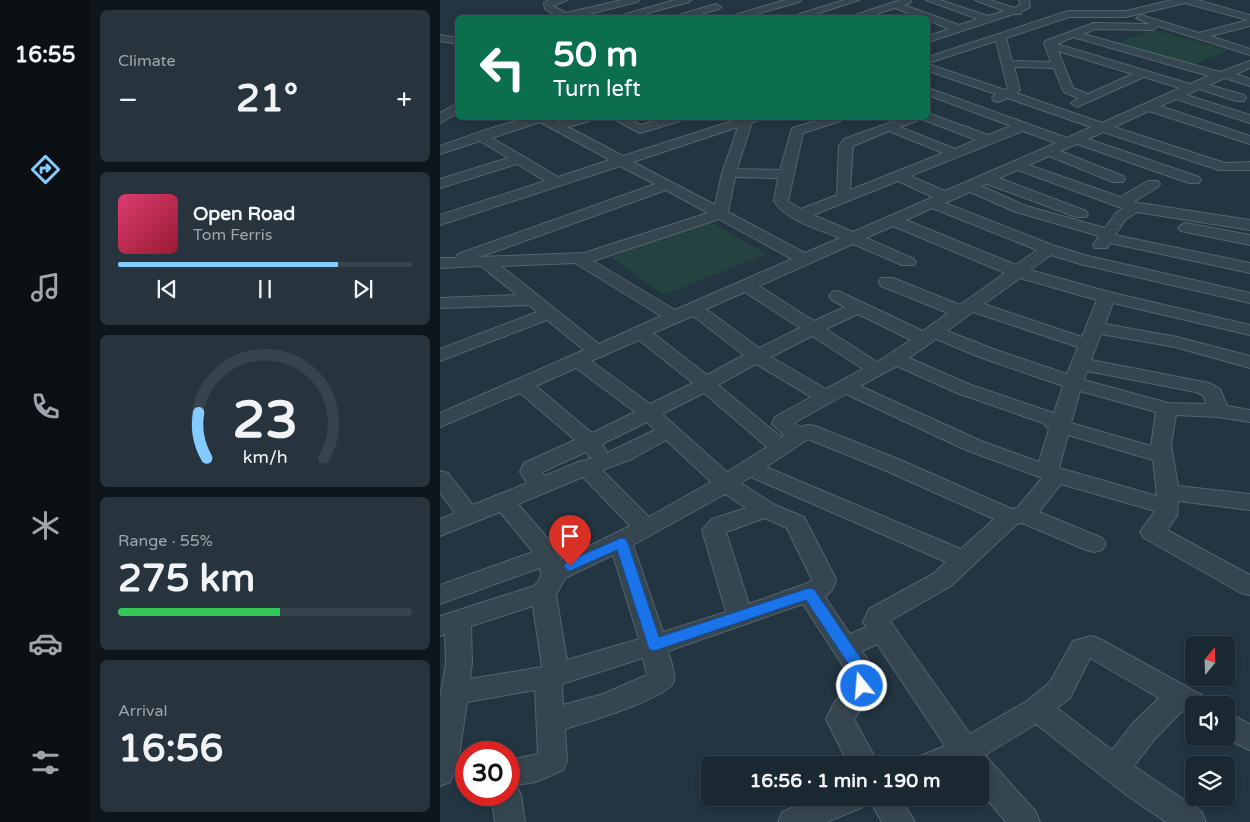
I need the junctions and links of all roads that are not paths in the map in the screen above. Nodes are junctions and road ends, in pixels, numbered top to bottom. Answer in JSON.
{"nodes":[{"id":1,"x":562,"y":0,"type":"edge"},
{"id":2,"x":584,"y":0,"type":"edge"},
{"id":3,"x":630,"y":0,"type":"edge"},
{"id":4,"x":686,"y":0,"type":"edge"},
{"id":5,"x":700,"y":0,"type":"edge"},
{"id":6,"x":794,"y":0,"type":"edge"},
{"id":7,"x":854,"y":0,"type":"edge"},
{"id":8,"x":912,"y":0,"type":"edge"},
{"id":9,"x":931,"y":0,"type":"edge"},
{"id":10,"x":980,"y":0,"type":"edge"},
{"id":11,"x":1024,"y":0,"type":"edge"},
{"id":12,"x":1134,"y":0,"type":"edge"},
{"id":13,"x":1186,"y":0,"type":"edge"},
{"id":14,"x":1091,"y":3,"type":"dead end"},
{"id":15,"x":896,"y":5,"type":"junction"},
{"id":16,"x":1155,"y":6,"type":"junction"},
{"id":17,"x":716,"y":7,"type":"junction"},
{"id":18,"x":603,"y":8,"type":"junction"},
{"id":19,"x":1217,"y":8,"type":"junction"},
{"id":20,"x":650,"y":9,"type":"junction"},
{"id":21,"x":762,"y":9,"type":"junction"},
{"id":22,"x":820,"y":10,"type":"junction"},
{"id":23,"x":1014,"y":11,"type":"junction"},
{"id":24,"x":1200,"y":13,"type":"dead end"},
{"id":25,"x":1126,"y":14,"type":"junction"},
{"id":26,"x":563,"y":15,"type":"edge"},
{"id":27,"x":575,"y":15,"type":"edge"},
{"id":28,"x":616,"y":15,"type":"edge"},
{"id":29,"x":628,"y":15,"type":"edge"},
{"id":30,"x":665,"y":15,"type":"edge"},
{"id":31,"x":684,"y":15,"type":"edge"},
{"id":32,"x":730,"y":15,"type":"edge"},
{"id":33,"x":740,"y":15,"type":"edge"},
{"id":34,"x":779,"y":15,"type":"edge"},
{"id":35,"x":802,"y":15,"type":"edge"},
{"id":36,"x":836,"y":15,"type":"edge"},
{"id":37,"x":861,"y":15,"type":"edge"},
{"id":38,"x":915,"y":15,"type":"edge"},
{"id":39,"x":1250,"y":18,"type":"edge"},
{"id":40,"x":988,"y":19,"type":"junction"},
{"id":41,"x":930,"y":20,"type":"edge"},
{"id":42,"x":1046,"y":21,"type":"junction"},
{"id":43,"x":1211,"y":22,"type":"dead end"},
{"id":44,"x":1250,"y":23,"type":"edge"},
{"id":45,"x":1164,"y":24,"type":"junction"},
{"id":46,"x":1153,"y":27,"type":"junction"},
{"id":47,"x":1229,"y":28,"type":"junction"},
{"id":48,"x":960,"y":29,"type":"junction"},
{"id":49,"x":1022,"y":29,"type":"junction"},
{"id":50,"x":1250,"y":30,"type":"edge"},
{"id":51,"x":1073,"y":34,"type":"junction"},
{"id":52,"x":1000,"y":36,"type":"junction"},
{"id":53,"x":1199,"y":36,"type":"junction"},
{"id":54,"x":440,"y":38,"type":"edge"},
{"id":55,"x":930,"y":38,"type":"edge"},
{"id":56,"x":930,"y":38,"type":"edge"},
{"id":57,"x":1210,"y":39,"type":"junction"},
{"id":58,"x":455,"y":40,"type":"edge"},
{"id":59,"x":1054,"y":42,"type":"junction"},
{"id":60,"x":1109,"y":44,"type":"junction"},
{"id":61,"x":960,"y":49,"type":"junction"},
{"id":62,"x":1250,"y":52,"type":"edge"},
{"id":63,"x":930,"y":59,"type":"edge"},
{"id":64,"x":1105,"y":62,"type":"junction"},
{"id":65,"x":1007,"y":64,"type":"junction"},
{"id":66,"x":1058,"y":65,"type":"junction"},
{"id":67,"x":1249,"y":65,"type":"edge"},
{"id":68,"x":930,"y":68,"type":"edge"},
{"id":69,"x":1144,"y":74,"type":"junction"},
{"id":70,"x":1223,"y":75,"type":"junction"},
{"id":71,"x":1250,"y":83,"type":"edge"},
{"id":72,"x":1116,"y":86,"type":"junction"},
{"id":73,"x":1195,"y":86,"type":"junction"},
{"id":74,"x":930,"y":92,"type":"edge"},
{"id":75,"x":1007,"y":95,"type":"junction"},
{"id":76,"x":1175,"y":96,"type":"junction"},
{"id":77,"x":1089,"y":98,"type":"junction"},
{"id":78,"x":1240,"y":98,"type":"dead end"},
{"id":79,"x":955,"y":101,"type":"junction"},
{"id":80,"x":1149,"y":107,"type":"junction"},
{"id":81,"x":973,"y":108,"type":"junction"},
{"id":82,"x":455,"y":109,"type":"edge"},
{"id":83,"x":930,"y":111,"type":"edge"},
{"id":84,"x":1056,"y":112,"type":"junction"},
{"id":85,"x":930,"y":118,"type":"edge"},
{"id":86,"x":440,"y":119,"type":"edge"},
{"id":87,"x":1250,"y":119,"type":"edge"},
{"id":88,"x":536,"y":120,"type":"edge"},
{"id":89,"x":546,"y":120,"type":"edge"},
{"id":90,"x":579,"y":120,"type":"edge"},
{"id":91,"x":622,"y":120,"type":"edge"},
{"id":92,"x":669,"y":120,"type":"edge"},
{"id":93,"x":723,"y":120,"type":"edge"},
{"id":94,"x":744,"y":120,"type":"edge"},
{"id":95,"x":749,"y":120,"type":"edge"},
{"id":96,"x":800,"y":120,"type":"edge"},
{"id":97,"x":845,"y":120,"type":"edge"},
{"id":98,"x":907,"y":120,"type":"edge"},
{"id":99,"x":732,"y":124,"type":"junction"},
{"id":100,"x":558,"y":126,"type":"junction"},
{"id":101,"x":814,"y":126,"type":"junction"},
{"id":102,"x":1023,"y":126,"type":"junction"},
{"id":103,"x":889,"y":127,"type":"junction"},
{"id":104,"x":1101,"y":128,"type":"junction"},
{"id":105,"x":875,"y":132,"type":"junction"},
{"id":106,"x":482,"y":137,"type":"junction"},
{"id":107,"x":988,"y":140,"type":"junction"},
{"id":108,"x":1072,"y":141,"type":"junction"},
{"id":109,"x":1250,"y":146,"type":"edge"},
{"id":110,"x":440,"y":150,"type":"edge"},
{"id":111,"x":1048,"y":151,"type":"junction"},
{"id":112,"x":954,"y":153,"type":"junction"},
{"id":113,"x":519,"y":159,"type":"junction"},
{"id":114,"x":622,"y":161,"type":"junction"},
{"id":115,"x":1017,"y":165,"type":"junction"},
{"id":116,"x":1250,"y":166,"type":"edge"},
{"id":117,"x":1235,"y":167,"type":"junction"},
{"id":118,"x":729,"y":173,"type":"junction"},
{"id":119,"x":786,"y":174,"type":"junction"},
{"id":120,"x":898,"y":176,"type":"junction"},
{"id":121,"x":1250,"y":176,"type":"edge"},
{"id":122,"x":987,"y":179,"type":"junction"},
{"id":123,"x":1118,"y":179,"type":"dead end"},
{"id":124,"x":1194,"y":180,"type":"dead end"},
{"id":125,"x":557,"y":182,"type":"junction"},
{"id":126,"x":440,"y":184,"type":"edge"},
{"id":127,"x":1153,"y":184,"type":"dead end"},
{"id":128,"x":667,"y":185,"type":"junction"},
{"id":129,"x":969,"y":186,"type":"junction"},
{"id":130,"x":844,"y":198,"type":"junction"},
{"id":131,"x":939,"y":200,"type":"junction"},
{"id":132,"x":720,"y":214,"type":"junction"},
{"id":133,"x":800,"y":215,"type":"junction"},
{"id":134,"x":440,"y":220,"type":"edge"},
{"id":135,"x":893,"y":220,"type":"junction"},
{"id":136,"x":1117,"y":221,"type":"junction"},
{"id":137,"x":1250,"y":225,"type":"edge"},
{"id":138,"x":854,"y":237,"type":"junction"},
{"id":139,"x":1250,"y":240,"type":"edge"},
{"id":140,"x":1049,"y":249,"type":"junction"},
{"id":141,"x":580,"y":259,"type":"junction"},
{"id":142,"x":804,"y":259,"type":"junction"},
{"id":143,"x":486,"y":262,"type":"junction"},
{"id":144,"x":908,"y":262,"type":"dead end"},
{"id":145,"x":1091,"y":262,"type":"junction"},
{"id":146,"x":444,"y":263,"type":"edge"},
{"id":147,"x":1250,"y":268,"type":"edge"},
{"id":148,"x":1015,"y":271,"type":"junction"},
{"id":149,"x":887,"y":282,"type":"dead end"},
{"id":150,"x":746,"y":285,"type":"junction"},
{"id":151,"x":838,"y":296,"type":"dead end"},
{"id":152,"x":1107,"y":297,"type":"junction"},
{"id":153,"x":1250,"y":298,"type":"edge"},
{"id":154,"x":533,"y":300,"type":"junction"},
{"id":155,"x":440,"y":303,"type":"edge"},
{"id":156,"x":858,"y":307,"type":"junction"},
{"id":157,"x":694,"y":308,"type":"junction"},
{"id":158,"x":966,"y":308,"type":"junction"},
{"id":159,"x":549,"y":312,"type":"junction"},
{"id":160,"x":674,"y":317,"type":"junction"},
{"id":161,"x":814,"y":330,"type":"junction"},
{"id":162,"x":1250,"y":330,"type":"edge"},
{"id":163,"x":640,"y":332,"type":"junction"},
{"id":164,"x":930,"y":335,"type":"junction"},
{"id":165,"x":1092,"y":336,"type":"junction"},
{"id":166,"x":597,"y":351,"type":"junction"},
{"id":167,"x":440,"y":355,"type":"edge"},
{"id":168,"x":759,"y":356,"type":"junction"},
{"id":169,"x":896,"y":359,"type":"junction"},
{"id":170,"x":578,"y":360,"type":"junction"},
{"id":171,"x":1250,"y":362,"type":"edge"},
{"id":172,"x":1081,"y":364,"type":"junction"},
{"id":173,"x":877,"y":370,"type":"junction"},
{"id":174,"x":1073,"y":383,"type":"junction"},
{"id":175,"x":522,"y":384,"type":"junction"},
{"id":176,"x":706,"y":384,"type":"junction"},
{"id":177,"x":846,"y":387,"type":"junction"},
{"id":178,"x":825,"y":397,"type":"junction"},
{"id":179,"x":1167,"y":409,"type":"junction"},
{"id":180,"x":1218,"y":411,"type":"junction"},
{"id":181,"x":648,"y":412,"type":"junction"},
{"id":182,"x":1250,"y":416,"type":"edge"},
{"id":183,"x":440,"y":421,"type":"edge"},
{"id":184,"x":1059,"y":426,"type":"junction"},
{"id":185,"x":668,"y":431,"type":"junction"},
{"id":186,"x":590,"y":442,"type":"junction"},
{"id":187,"x":790,"y":442,"type":"junction"},
{"id":188,"x":1162,"y":456,"type":"junction"},
{"id":189,"x":595,"y":465,"type":"junction"},
{"id":190,"x":752,"y":468,"type":"junction"},
{"id":191,"x":1052,"y":474,"type":"junction"},
{"id":192,"x":440,"y":478,"type":"edge"},
{"id":193,"x":726,"y":484,"type":"junction"},
{"id":194,"x":541,"y":486,"type":"junction"},
{"id":195,"x":1168,"y":500,"type":"junction"},
{"id":196,"x":504,"y":502,"type":"junction"},
{"id":197,"x":1250,"y":502,"type":"edge"},
{"id":198,"x":765,"y":510,"type":"junction"},
{"id":199,"x":469,"y":516,"type":"junction"},
{"id":200,"x":1017,"y":516,"type":"junction"},
{"id":201,"x":440,"y":528,"type":"edge"},
{"id":202,"x":646,"y":528,"type":"junction"},
{"id":203,"x":621,"y":543,"type":"junction"},
{"id":204,"x":1094,"y":544,"type":"dead end"},
{"id":205,"x":965,"y":560,"type":"junction"},
{"id":206,"x":548,"y":574,"type":"junction"},
{"id":207,"x":1250,"y":586,"type":"edge"},
{"id":208,"x":809,"y":593,"type":"junction"},
{"id":209,"x":440,"y":595,"type":"edge"},
{"id":210,"x":740,"y":616,"type":"junction"},
{"id":211,"x":449,"y":623,"type":"edge"},
{"id":212,"x":882,"y":631,"type":"junction"},
{"id":213,"x":654,"y":645,"type":"junction"},
{"id":214,"x":845,"y":648,"type":"junction"},
{"id":215,"x":552,"y":676,"type":"junction"},
{"id":216,"x":454,"y":693,"type":"junction"},
{"id":217,"x":1185,"y":700,"type":"edge"},
{"id":218,"x":1185,"y":702,"type":"edge"},
{"id":219,"x":1037,"y":710,"type":"junction"},
{"id":220,"x":550,"y":721,"type":"junction"},
{"id":221,"x":1235,"y":729,"type":"edge"},
{"id":222,"x":1250,"y":738,"type":"edge"},
{"id":223,"x":859,"y":756,"type":"edge"},
{"id":224,"x":970,"y":756,"type":"edge"},
{"id":225,"x":979,"y":756,"type":"edge"},
{"id":226,"x":1115,"y":768,"type":"junction"},
{"id":227,"x":520,"y":771,"type":"edge"},
{"id":228,"x":440,"y":774,"type":"edge"},
{"id":229,"x":989,"y":780,"type":"edge"},
{"id":230,"x":508,"y":806,"type":"edge"},
{"id":231,"x":831,"y":806,"type":"edge"},
{"id":232,"x":889,"y":806,"type":"edge"},
{"id":233,"x":510,"y":822,"type":"edge"},
{"id":234,"x":793,"y":822,"type":"edge"},
{"id":235,"x":900,"y":822,"type":"edge"},
{"id":236,"x":1025,"y":822,"type":"edge"},
{"id":237,"x":1191,"y":822,"type":"edge"}],
"edges":[{"from":1,"to":26,"type":"street"},
{"from":2,"to":18,"type":"street"},
{"from":3,"to":18,"type":"street"},
{"from":3,"to":20,"type":"street"},
{"from":4,"to":20,"type":"street"},
{"from":5,"to":17,"type":"street"},
{"from":6,"to":21,"type":"street"},
{"from":6,"to":22,"type":"street"},
{"from":7,"to":22,"type":"street"},
{"from":8,"to":15,"type":"street"},
{"from":9,"to":40,"type":"street"},
{"from":10,"to":23,"type":"street"},
{"from":11,"to":23,"type":"street"},
{"from":12,"to":16,"type":"street"},
{"from":13,"to":16,"type":"street"},
{"from":13,"to":19,"type":"street"},
{"from":14,"to":25,"type":"street"},
{"from":15,"to":37,"type":"street"},
{"from":15,"to":38,"type":"street"},
{"from":16,"to":25,"type":"street"},
{"from":17,"to":31,"type":"street"},
{"from":17,"to":32,"type":"street"},
{"from":18,"to":27,"type":"street"},
{"from":18,"to":28,"type":"street"},
{"from":19,"to":24,"type":"street"},
{"from":19,"to":39,"type":"street"},
{"from":20,"to":29,"type":"street"},
{"from":20,"to":30,"type":"street"},
{"from":21,"to":33,"type":"street"},
{"from":21,"to":34,"type":"street"},
{"from":22,"to":35,"type":"street"},
{"from":22,"to":36,"type":"street"},
{"from":23,"to":40,"type":"street"},
{"from":23,"to":42,"type":"street"},
{"from":25,"to":42,"type":"street"},
{"from":25,"to":45,"type":"street"},
{"from":40,"to":48,"type":"street"},
{"from":41,"to":48,"type":"street"},
{"from":42,"to":49,"type":"street"},
{"from":43,"to":47,"type":"street"},
{"from":44,"to":47,"type":"street"},
{"from":45,"to":46,"type":"street"},
{"from":45,"to":53,"type":"street"},
{"from":46,"to":51,"type":"street"},
{"from":46,"to":60,"type":"street"},
{"from":47,"to":53,"type":"street"},
{"from":48,"to":55,"type":"street"},
{"from":49,"to":52,"type":"street"},
{"from":49,"to":59,"type":"street"},
{"from":50,"to":57,"type":"street"},
{"from":51,"to":59,"type":"street"},
{"from":51,"to":60,"type":"street"},
{"from":52,"to":61,"type":"street"},
{"from":52,"to":65,"type":"street"},
{"from":53,"to":57,"type":"street"},
{"from":54,"to":58,"type":"street"},
{"from":56,"to":61,"type":"street"},
{"from":57,"to":62,"type":"street"},
{"from":59,"to":64,"type":"street"},
{"from":59,"to":66,"type":"street"},
{"from":60,"to":70,"type":"street"},
{"from":61,"to":63,"type":"street"},
{"from":64,"to":69,"type":"street"},
{"from":64,"to":72,"type":"street"},
{"from":65,"to":66,"type":"street"},
{"from":65,"to":75,"type":"street"},
{"from":66,"to":77,"type":"street"},
{"from":67,"to":70,"type":"street"},
{"from":68,"to":75,"type":"street"},
{"from":69,"to":72,"type":"street"},
{"from":69,"to":73,"type":"street"},
{"from":70,"to":71,"type":"street"},
{"from":70,"to":73,"type":"street"},
{"from":72,"to":77,"type":"street"},
{"from":73,"to":76,"type":"street"},
{"from":73,"to":78,"type":"street"},
{"from":74,"to":79,"type":"street"},
{"from":75,"to":81,"type":"street"},
{"from":75,"to":84,"type":"street"},
{"from":76,"to":80,"type":"street"},
{"from":76,"to":87,"type":"street"},
{"from":77,"to":84,"type":"street"},
{"from":79,"to":81,"type":"street"},
{"from":79,"to":83,"type":"street"},
{"from":80,"to":104,"type":"street"},
{"from":80,"to":109,"type":"street"},
{"from":81,"to":102,"type":"street"},
{"from":82,"to":86,"type":"street"},
{"from":84,"to":104,"type":"street"},
{"from":85,"to":107,"type":"street"},
{"from":88,"to":106,"type":"street"},
{"from":89,"to":100,"type":"street"},
{"from":90,"to":100,"type":"street"},
{"from":91,"to":92,"type":"street"},
{"from":93,"to":99,"type":"street"},
{"from":94,"to":99,"type":"street"},
{"from":95,"to":118,"type":"street"},
{"from":96,"to":101,"type":"street"},
{"from":97,"to":101,"type":"street"},
{"from":97,"to":105,"type":"street"},
{"from":98,"to":103,"type":"street"},
{"from":99,"to":114,"type":"street"},
{"from":100,"to":114,"type":"street"},
{"from":101,"to":119,"type":"street"},
{"from":102,"to":107,"type":"street"},
{"from":102,"to":108,"type":"street"},
{"from":103,"to":105,"type":"street"},
{"from":103,"to":112,"type":"street"},
{"from":104,"to":108,"type":"street"},
{"from":104,"to":117,"type":"street"},
{"from":105,"to":130,"type":"street"},
{"from":106,"to":110,"type":"street"},
{"from":106,"to":113,"type":"street"},
{"from":107,"to":112,"type":"street"},
{"from":108,"to":111,"type":"street"},
{"from":108,"to":124,"type":"street"},
{"from":111,"to":115,"type":"street"},
{"from":111,"to":123,"type":"street"},
{"from":112,"to":120,"type":"street"},
{"from":113,"to":125,"type":"street"},
{"from":113,"to":126,"type":"street"},
{"from":114,"to":125,"type":"street"},
{"from":114,"to":128,"type":"street"},
{"from":115,"to":122,"type":"street"},
{"from":115,"to":136,"type":"street"},
{"from":116,"to":117,"type":"street"},
{"from":117,"to":121,"type":"street"},
{"from":118,"to":119,"type":"street"},
{"from":118,"to":132,"type":"street"},
{"from":119,"to":133,"type":"street"},
{"from":120,"to":130,"type":"street"},
{"from":120,"to":131,"type":"street"},
{"from":122,"to":129,"type":"street"},
{"from":122,"to":136,"type":"street"},
{"from":125,"to":134,"type":"street"},
{"from":127,"to":136,"type":"street"},
{"from":128,"to":132,"type":"street"},
{"from":128,"to":146,"type":"street"},
{"from":129,"to":131,"type":"street"},
{"from":129,"to":136,"type":"street"},
{"from":130,"to":133,"type":"street"},
{"from":131,"to":135,"type":"street"},
{"from":131,"to":140,"type":"street"},
{"from":132,"to":141,"type":"street"},
{"from":132,"to":142,"type":"street"},
{"from":133,"to":138,"type":"street"},
{"from":135,"to":138,"type":"street"},
{"from":135,"to":148,"type":"street"},
{"from":136,"to":137,"type":"street"},
{"from":136,"to":139,"type":"street"},
{"from":136,"to":145,"type":"street"},
{"from":136,"to":147,"type":"street"},
{"from":138,"to":142,"type":"street"},
{"from":138,"to":144,"type":"street"},
{"from":140,"to":145,"type":"street"},
{"from":140,"to":148,"type":"street"},
{"from":141,"to":143,"type":"street"},
{"from":141,"to":160,"type":"street"},
{"from":142,"to":150,"type":"street"},
{"from":143,"to":146,"type":"street"},
{"from":143,"to":154,"type":"street"},
{"from":145,"to":153,"type":"street"},
{"from":148,"to":152,"type":"street"},
{"from":148,"to":158,"type":"street"},
{"from":149,"to":158,"type":"street"},
{"from":150,"to":157,"type":"street"},
{"from":150,"to":161,"type":"street"},
{"from":151,"to":156,"type":"street"},
{"from":152,"to":162,"type":"street"},
{"from":152,"to":165,"type":"street"},
{"from":154,"to":155,"type":"street"},
{"from":154,"to":159,"type":"street"},
{"from":156,"to":161,"type":"street"},
{"from":156,"to":164,"type":"street"},
{"from":157,"to":160,"type":"street"},
{"from":157,"to":168,"type":"street"},
{"from":158,"to":164,"type":"street"},
{"from":158,"to":165,"type":"street"},
{"from":159,"to":166,"type":"street"},
{"from":159,"to":167,"type":"street"},
{"from":160,"to":163,"type":"street"},
{"from":161,"to":168,"type":"street"},
{"from":161,"to":173,"type":"street"},
{"from":163,"to":166,"type":"street"},
{"from":163,"to":176,"type":"street"},
{"from":164,"to":169,"type":"street"},
{"from":164,"to":174,"type":"street"},
{"from":165,"to":171,"type":"street"},
{"from":165,"to":172,"type":"street"},
{"from":166,"to":170,"type":"street"},
{"from":168,"to":176,"type":"street"},
{"from":168,"to":178,"type":"street"},
{"from":169,"to":173,"type":"street"},
{"from":169,"to":184,"type":"street"},
{"from":170,"to":175,"type":"street"},
{"from":170,"to":181,"type":"street"},
{"from":172,"to":174,"type":"street"},
{"from":172,"to":180,"type":"street"},
{"from":173,"to":177,"type":"street"},
{"from":174,"to":179,"type":"street"},
{"from":174,"to":184,"type":"street"},
{"from":175,"to":183,"type":"street"},
{"from":175,"to":186,"type":"street"},
{"from":176,"to":181,"type":"street"},
{"from":176,"to":187,"type":"street"},
{"from":177,"to":178,"type":"street"},
{"from":177,"to":191,"type":"street"},
{"from":178,"to":187,"type":"street"},
{"from":179,"to":180,"type":"street"},
{"from":179,"to":188,"type":"street"},
{"from":180,"to":182,"type":"street"},
{"from":181,"to":185,"type":"street"},
{"from":181,"to":186,"type":"street"},
{"from":184,"to":188,"type":"street"},
{"from":184,"to":191,"type":"street"},
{"from":185,"to":189,"type":"street"},
{"from":185,"to":193,"type":"street"},
{"from":186,"to":189,"type":"street"},
{"from":186,"to":194,"type":"street"},
{"from":187,"to":190,"type":"street"},
{"from":187,"to":200,"type":"street"},
{"from":188,"to":195,"type":"street"},
{"from":189,"to":194,"type":"street"},
{"from":189,"to":202,"type":"street"},
{"from":190,"to":193,"type":"street"},
{"from":190,"to":205,"type":"street"},
{"from":191,"to":195,"type":"street"},
{"from":191,"to":200,"type":"street"},
{"from":192,"to":199,"type":"street"},
{"from":193,"to":198,"type":"street"},
{"from":193,"to":202,"type":"street"},
{"from":194,"to":196,"type":"street"},
{"from":195,"to":197,"type":"street"},
{"from":195,"to":207,"type":"street"},
{"from":196,"to":199,"type":"street"},
{"from":196,"to":206,"type":"street"},
{"from":198,"to":208,"type":"street"},
{"from":198,"to":210,"type":"street"},
{"from":199,"to":201,"type":"street"},
{"from":200,"to":204,"type":"street"},
{"from":200,"to":205,"type":"street"},
{"from":202,"to":203,"type":"street"},
{"from":203,"to":206,"type":"street"},
{"from":203,"to":213,"type":"street"},
{"from":205,"to":212,"type":"street"},
{"from":206,"to":209,"type":"street"},
{"from":206,"to":211,"type":"street"},
{"from":206,"to":215,"type":"street"},
{"from":208,"to":210,"type":"street"},
{"from":208,"to":214,"type":"street"},
{"from":210,"to":213,"type":"street"},
{"from":211,"to":216,"type":"street"},
{"from":212,"to":214,"type":"street"},
{"from":212,"to":224,"type":"street"},
{"from":213,"to":215,"type":"street"},
{"from":213,"to":220,"type":"street"},
{"from":214,"to":223,"type":"street"},
{"from":215,"to":216,"type":"street"},
{"from":215,"to":220,"type":"street"},
{"from":216,"to":228,"type":"street"},
{"from":217,"to":219,"type":"street"},
{"from":218,"to":226,"type":"street"},
{"from":219,"to":225,"type":"street"},
{"from":219,"to":226,"type":"street"},
{"from":220,"to":227,"type":"street"},
{"from":221,"to":222,"type":"street"},
{"from":226,"to":237,"type":"street"},
{"from":229,"to":236,"type":"street"},
{"from":230,"to":233,"type":"street"},
{"from":231,"to":234,"type":"street"},
{"from":232,"to":235,"type":"street"}]}
